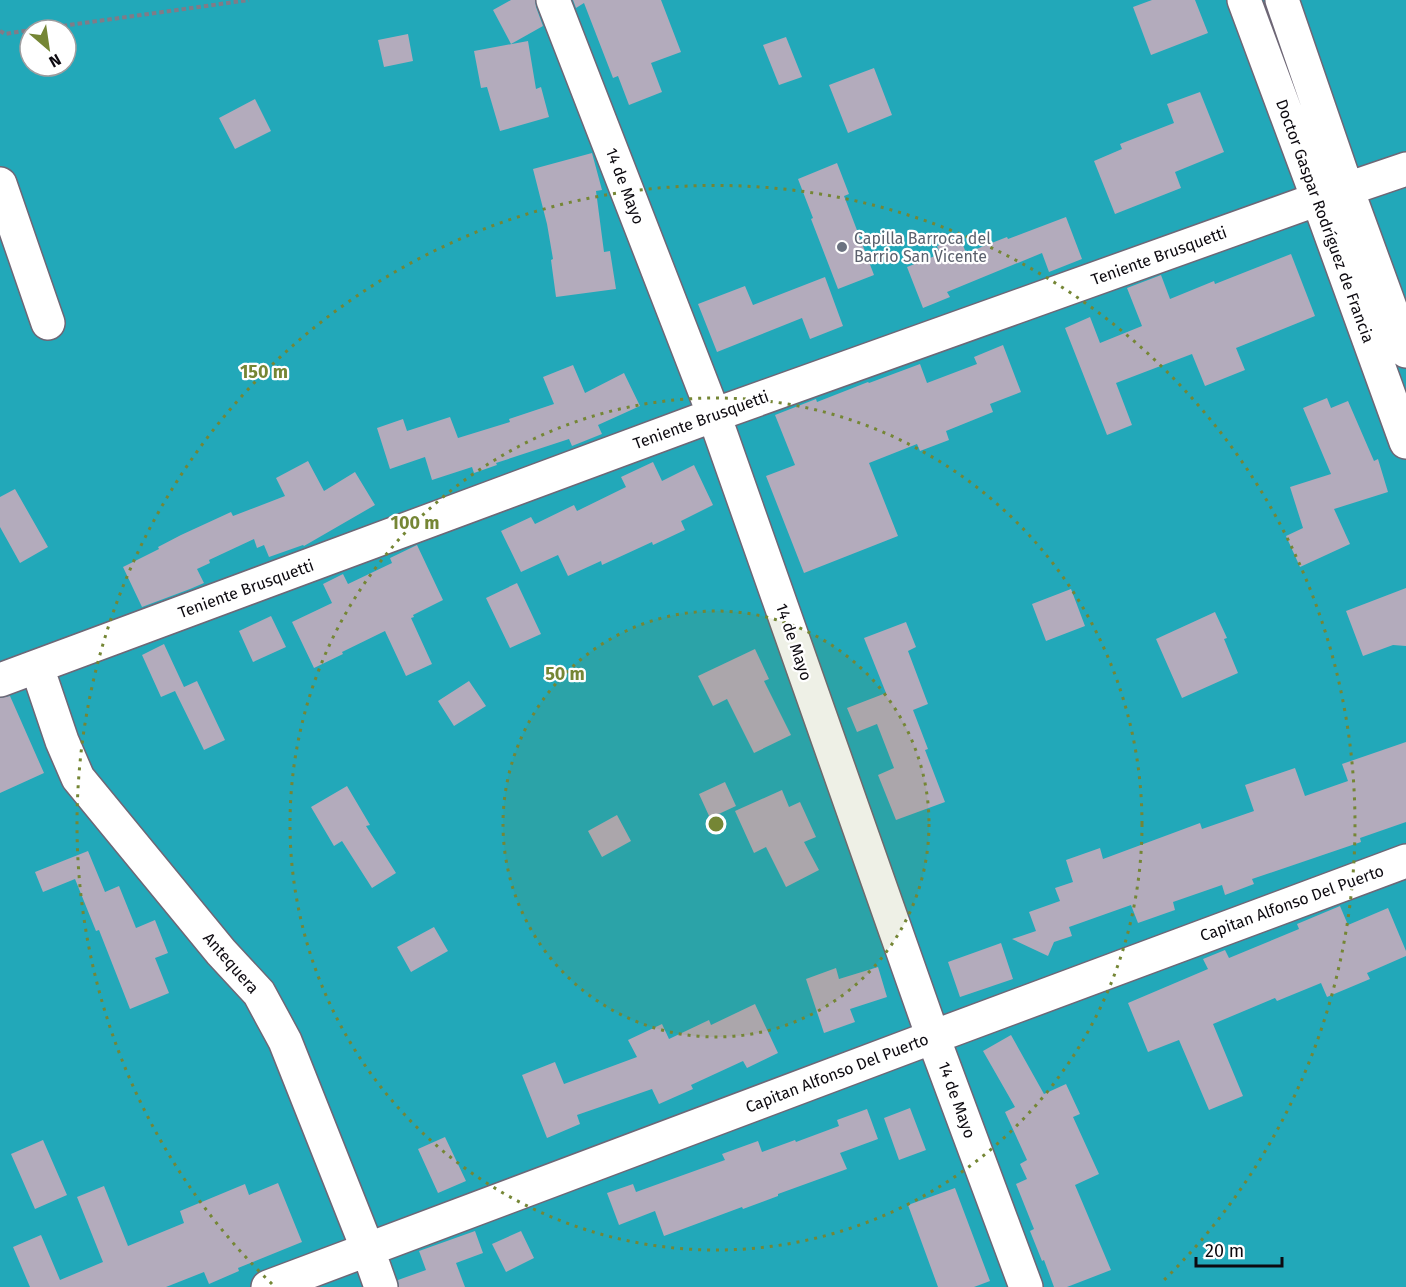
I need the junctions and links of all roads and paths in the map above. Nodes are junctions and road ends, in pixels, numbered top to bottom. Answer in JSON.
{"nodes":[{"id":1,"x":249,"y":0,"type":"edge"},
{"id":2,"x":553,"y":0,"type":"edge"},
{"id":3,"x":1244,"y":0,"type":"edge"},
{"id":4,"x":1282,"y":0,"type":"edge"},
{"id":5,"x":78,"y":24,"type":"edge"},
{"id":6,"x":0,"y":31,"type":"edge"},
{"id":7,"x":18,"y":32,"type":"edge"},
{"id":8,"x":1406,"y":169,"type":"edge"},
{"id":9,"x":0,"y":184,"type":"edge"},
{"id":10,"x":1333,"y":194,"type":"junction"},
{"id":11,"x":48,"y":324,"type":"dead end"},
{"id":12,"x":1406,"y":351,"type":"edge"},
{"id":13,"x":714,"y":415,"type":"junction"},
{"id":14,"x":1406,"y":442,"type":"edge"},
{"id":15,"x":37,"y":667,"type":"junction"},
{"id":16,"x":0,"y":680,"type":"edge"},
{"id":17,"x":1406,"y":861,"type":"edge"},
{"id":18,"x":933,"y":1037,"type":"junction"},
{"id":19,"x":368,"y":1250,"type":"junction"},
{"id":20,"x":268,"y":1287,"type":"edge"},
{"id":21,"x":381,"y":1287,"type":"edge"},
{"id":22,"x":1026,"y":1287,"type":"edge"}],
"edges":[{"from":1,"to":5,"type":"path"},
{"from":2,"to":13,"type":"street","name":"14 de Mayo"},
{"from":3,"to":10,"type":"street","name":"Doctor Gaspar Rodríguez de Francia"},
{"from":4,"to":10,"type":"street","name":"Doctor Gaspar Rodríguez de Francia"},
{"from":6,"to":7,"type":"path"},
{"from":8,"to":10,"type":"street","name":"Teniente Brusquetti"},
{"from":9,"to":11,"type":"street"},
{"from":10,"to":12,"type":"street","name":"Doctor Gaspar Rodríguez de Francia"},
{"from":10,"to":13,"type":"street","name":"Teniente Brusquetti"},
{"from":10,"to":14,"type":"street","name":"Doctor Gaspar Rodríguez de Francia"},
{"from":13,"to":15,"type":"street","name":"Teniente Brusquetti"},
{"from":13,"to":18,"type":"street","name":"14 de Mayo"},
{"from":15,"to":16,"type":"street","name":"Teniente Brusquetti"},
{"from":15,"to":19,"type":"street","name":"Antequera"},
{"from":17,"to":18,"type":"street","name":"Capitan Alfonso Del Puerto"},
{"from":18,"to":19,"type":"street","name":"Capitan Alfonso Del Puerto"},
{"from":18,"to":22,"type":"street","name":"14 de Mayo"},
{"from":19,"to":20,"type":"street","name":"Capitan Alfonso Del Puerto"},
{"from":19,"to":21,"type":"street","name":"Antequera"}]}
